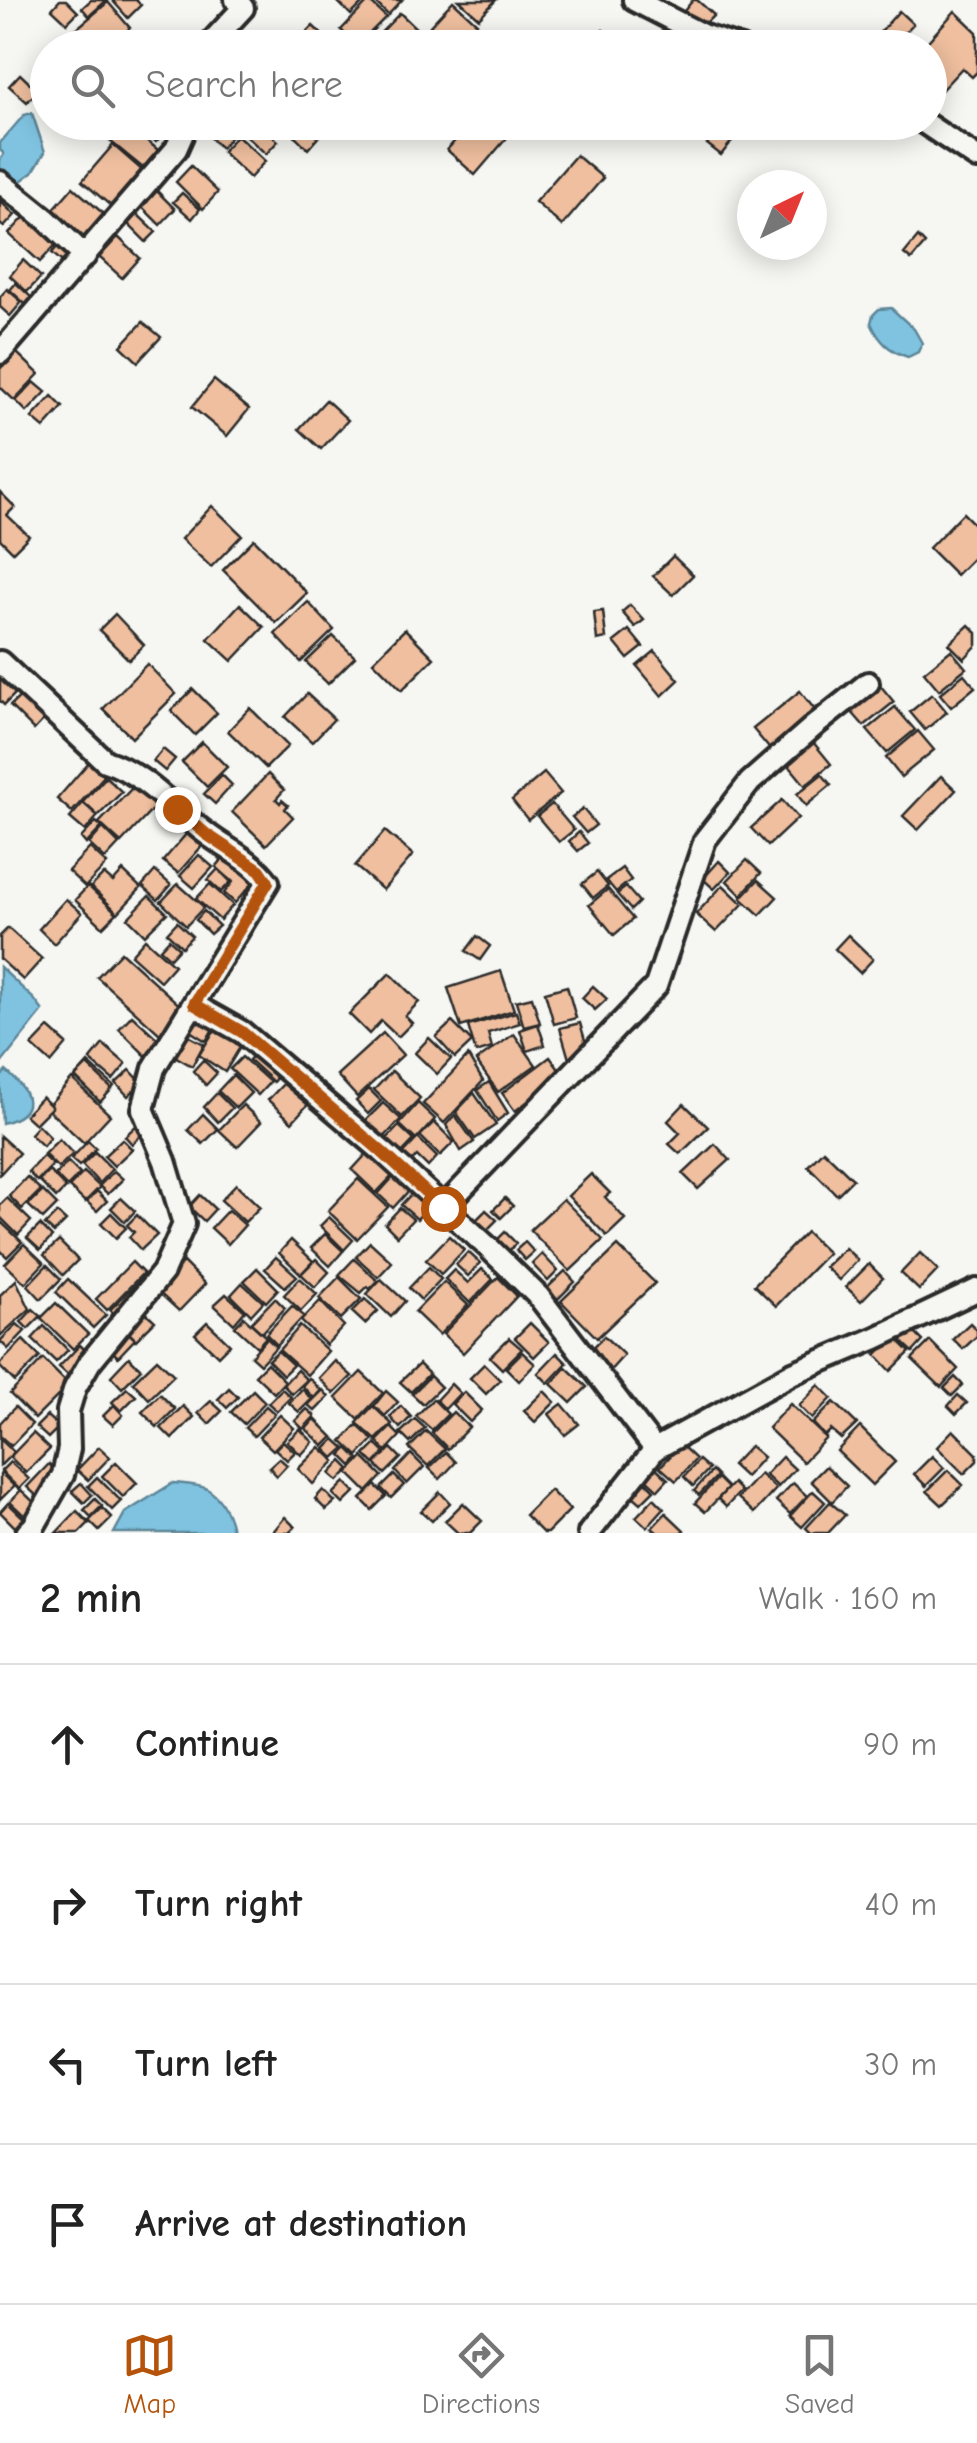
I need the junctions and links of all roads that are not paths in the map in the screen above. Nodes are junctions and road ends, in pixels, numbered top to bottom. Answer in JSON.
{"nodes":[{"id":1,"x":236,"y":0,"type":"edge"},
{"id":2,"x":634,"y":0,"type":"edge"},
{"id":3,"x":223,"y":30,"type":"edge"},
{"id":4,"x":694,"y":30,"type":"edge"},
{"id":5,"x":947,"y":138,"type":"edge"},
{"id":6,"x":180,"y":140,"type":"edge"},
{"id":7,"x":977,"y":158,"type":"edge"},
{"id":8,"x":0,"y":182,"type":"edge"},
{"id":9,"x":84,"y":256,"type":"junction"},
{"id":10,"x":0,"y":353,"type":"edge"},
{"id":11,"x":0,"y":662,"type":"edge"},
{"id":12,"x":868,"y":683,"type":"dead end"},
{"id":13,"x":194,"y":1004,"type":"junction"},
{"id":14,"x":443,"y":1208,"type":"junction"},
{"id":15,"x":977,"y":1290,"type":"edge"},
{"id":16,"x":655,"y":1449,"type":"junction"},
{"id":17,"x":26,"y":1533,"type":"edge"},
{"id":18,"x":589,"y":1533,"type":"edge"}],
"edges":[{"from":1,"to":3,"type":"street"},
{"from":2,"to":4,"type":"street"},
{"from":5,"to":7,"type":"street"},
{"from":6,"to":9,"type":"street"},
{"from":8,"to":9,"type":"street"},
{"from":9,"to":10,"type":"street"},
{"from":11,"to":13,"type":"street"},
{"from":12,"to":14,"type":"street"},
{"from":13,"to":14,"type":"street"},
{"from":13,"to":17,"type":"street"},
{"from":14,"to":16,"type":"street"},
{"from":15,"to":16,"type":"street"},
{"from":16,"to":18,"type":"street"}]}
